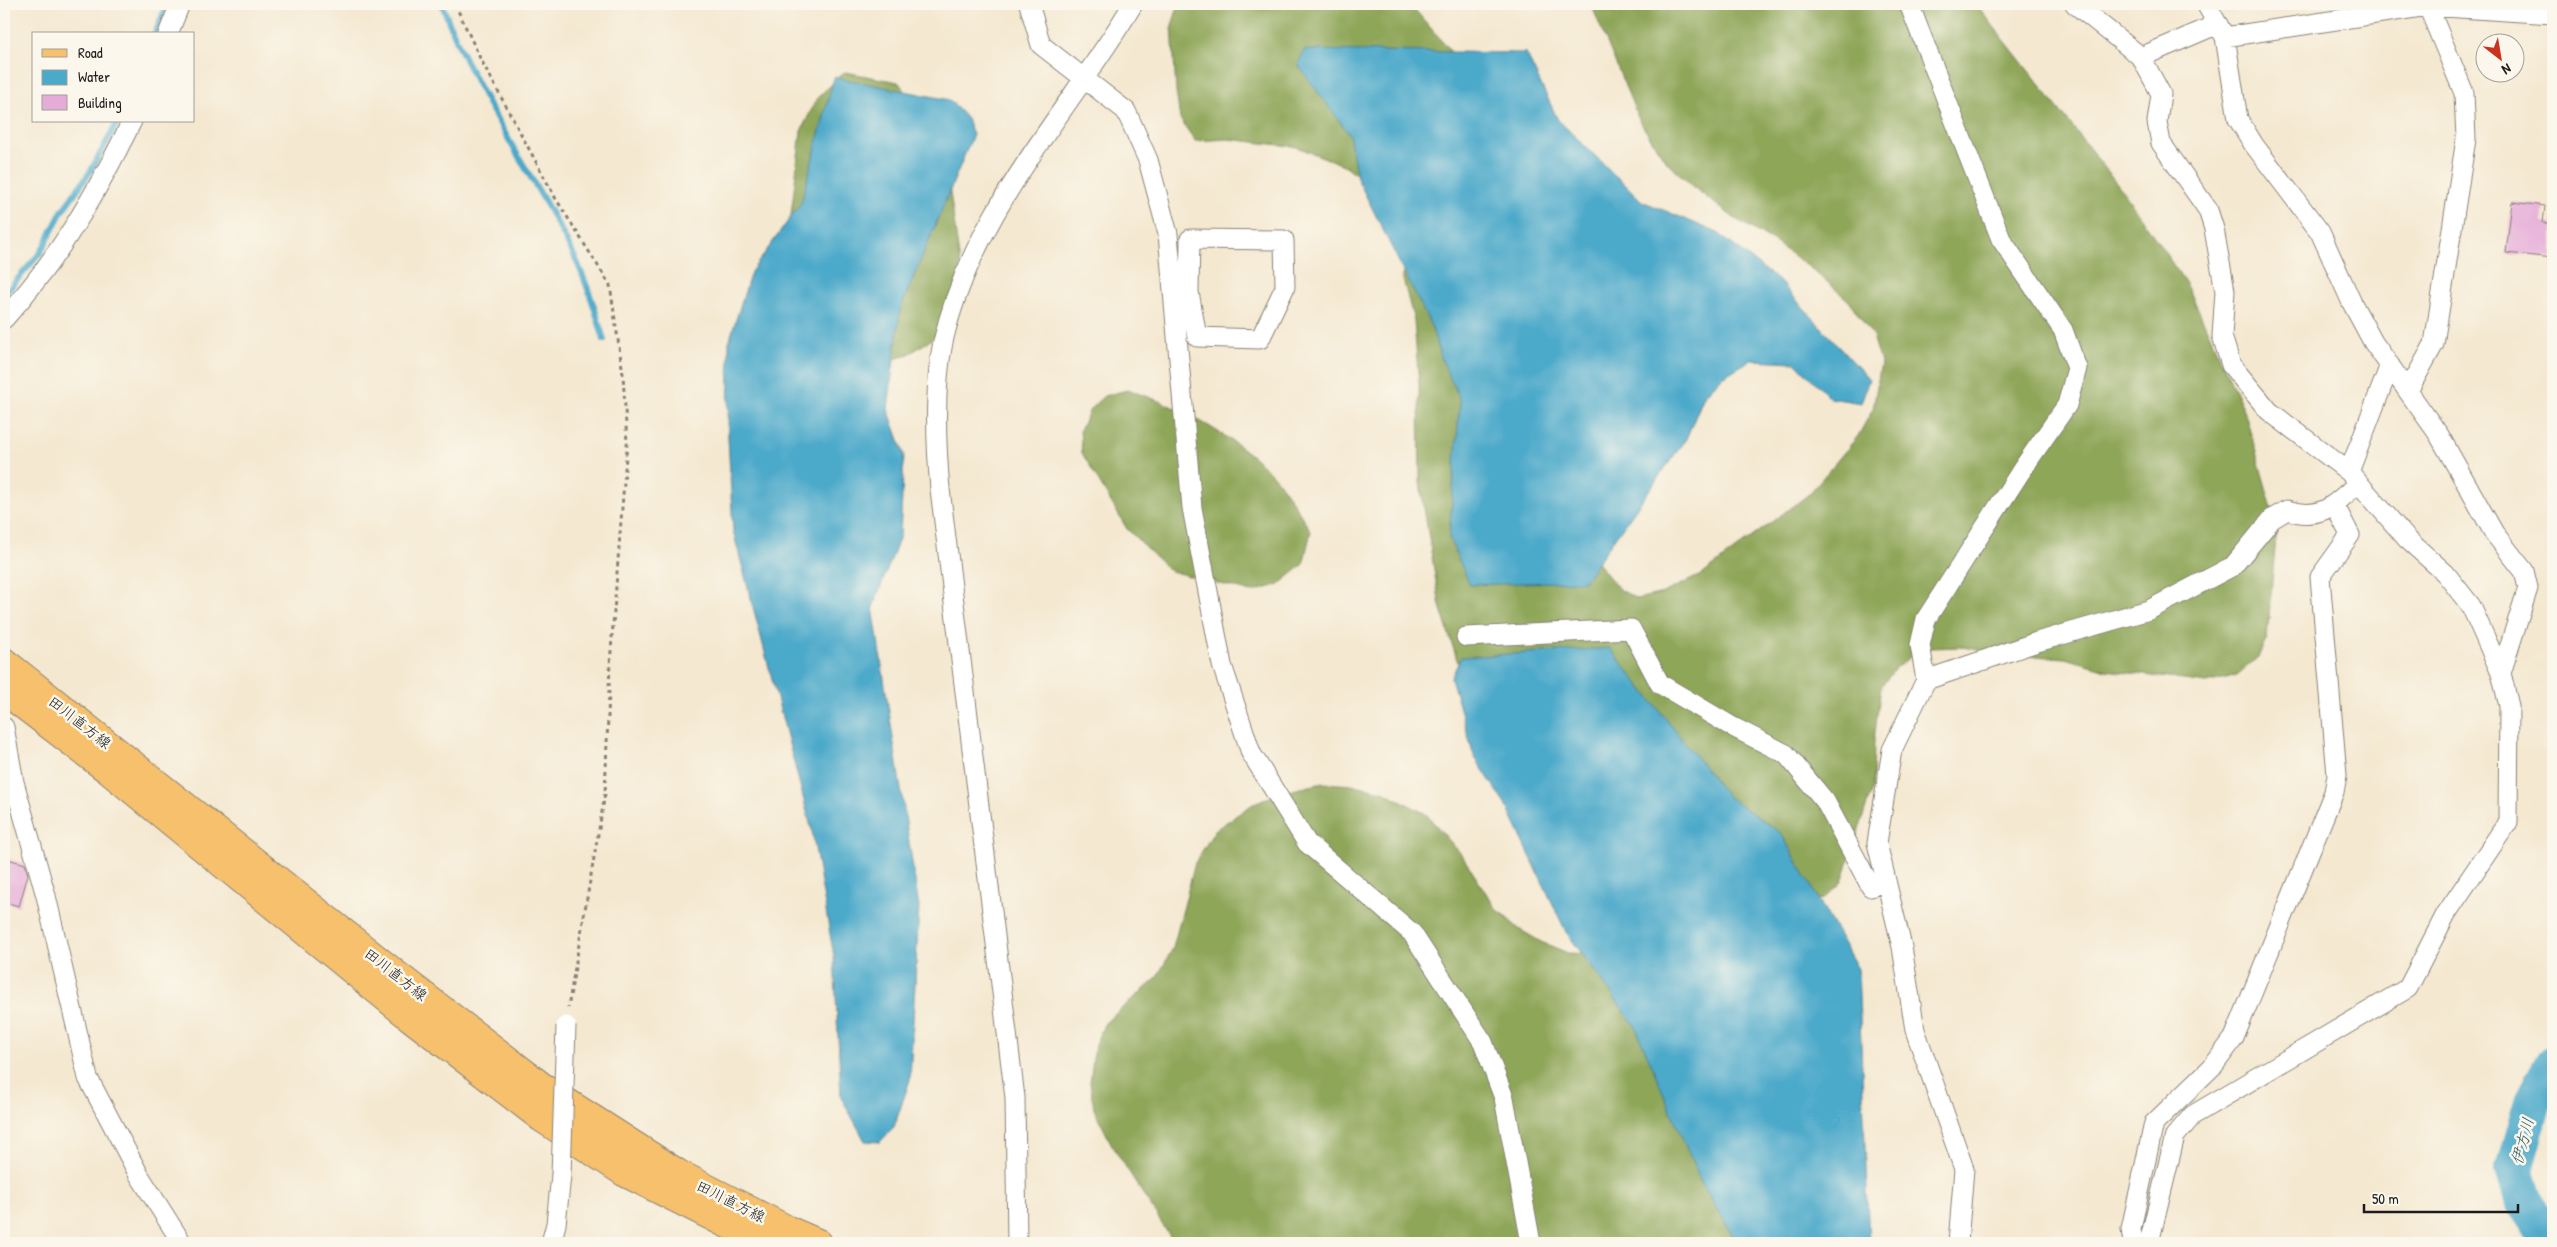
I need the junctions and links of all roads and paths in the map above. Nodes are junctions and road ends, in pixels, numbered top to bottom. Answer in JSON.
{"nodes":[{"id":1,"x":180,"y":4,"type":"edge"},
{"id":2,"x":455,"y":4,"type":"edge"},
{"id":3,"x":1029,"y":4,"type":"edge"},
{"id":4,"x":1133,"y":4,"type":"edge"},
{"id":5,"x":1909,"y":4,"type":"edge"},
{"id":6,"x":2075,"y":4,"type":"edge"},
{"id":7,"x":2206,"y":4,"type":"edge"},
{"id":8,"x":2427,"y":5,"type":"edge"},
{"id":9,"x":2553,"y":14,"type":"edge"},
{"id":10,"x":2221,"y":31,"type":"junction"},
{"id":11,"x":169,"y":32,"type":"edge"},
{"id":12,"x":2141,"y":57,"type":"junction"},
{"id":13,"x":1084,"y":77,"type":"junction"},
{"id":14,"x":132,"y":122,"type":"edge"},
{"id":15,"x":1181,"y":292,"type":"junction"},
{"id":16,"x":4,"y":319,"type":"edge"},
{"id":17,"x":2390,"y":365,"type":"junction"},
{"id":18,"x":2408,"y":391,"type":"junction"},
{"id":19,"x":2353,"y":478,"type":"junction"},
{"id":20,"x":2334,"y":504,"type":"junction"},
{"id":21,"x":1466,"y":637,"type":"dead end"},
{"id":22,"x":4,"y":662,"type":"edge"},
{"id":23,"x":2501,"y":673,"type":"junction"},
{"id":24,"x":1926,"y":680,"type":"junction"},
{"id":25,"x":4,"y":690,"type":"edge"},
{"id":26,"x":4,"y":727,"type":"edge"},
{"id":27,"x":1886,"y":881,"type":"junction"},
{"id":28,"x":566,"y":1026,"type":"joint"},
{"id":29,"x":182,"y":1243,"type":"edge"},
{"id":30,"x":552,"y":1243,"type":"edge"},
{"id":31,"x":765,"y":1243,"type":"edge"},
{"id":32,"x":818,"y":1243,"type":"edge"},
{"id":33,"x":1017,"y":1243,"type":"edge"},
{"id":34,"x":1532,"y":1243,"type":"edge"},
{"id":35,"x":1958,"y":1243,"type":"edge"},
{"id":36,"x":2133,"y":1243,"type":"edge"},
{"id":37,"x":2149,"y":1243,"type":"edge"}],
"edges":[{"from":1,"to":11,"type":"street"},
{"from":2,"to":28,"type":"path"},
{"from":3,"to":13,"type":"street"},
{"from":4,"to":13,"type":"street"},
{"from":5,"to":24,"type":"street"},
{"from":6,"to":12,"type":"street"},
{"from":7,"to":10,"type":"street"},
{"from":8,"to":9,"type":"street"},
{"from":8,"to":10,"type":"street"},
{"from":8,"to":18,"type":"street"},
{"from":10,"to":12,"type":"street"},
{"from":10,"to":17,"type":"street"},
{"from":12,"to":19,"type":"street"},
{"from":13,"to":15,"type":"street"},
{"from":13,"to":33,"type":"street"},
{"from":14,"to":16,"type":"street"},
{"from":15,"to":15,"type":"street"},
{"from":15,"to":34,"type":"street"},
{"from":17,"to":18,"type":"street"},
{"from":17,"to":19,"type":"street"},
{"from":18,"to":23,"type":"street"},
{"from":19,"to":20,"type":"street"},
{"from":19,"to":23,"type":"street"},
{"from":20,"to":24,"type":"street"},
{"from":20,"to":36,"type":"street"},
{"from":21,"to":27,"type":"street"},
{"from":22,"to":32,"type":"main road","name":"田川直方線"},
{"from":23,"to":37,"type":"street"},
{"from":24,"to":27,"type":"street"},
{"from":25,"to":31,"type":"main road","name":"田川直方線"},
{"from":26,"to":29,"type":"street"},
{"from":27,"to":35,"type":"street"},
{"from":28,"to":30,"type":"street","bridge":true}]}
